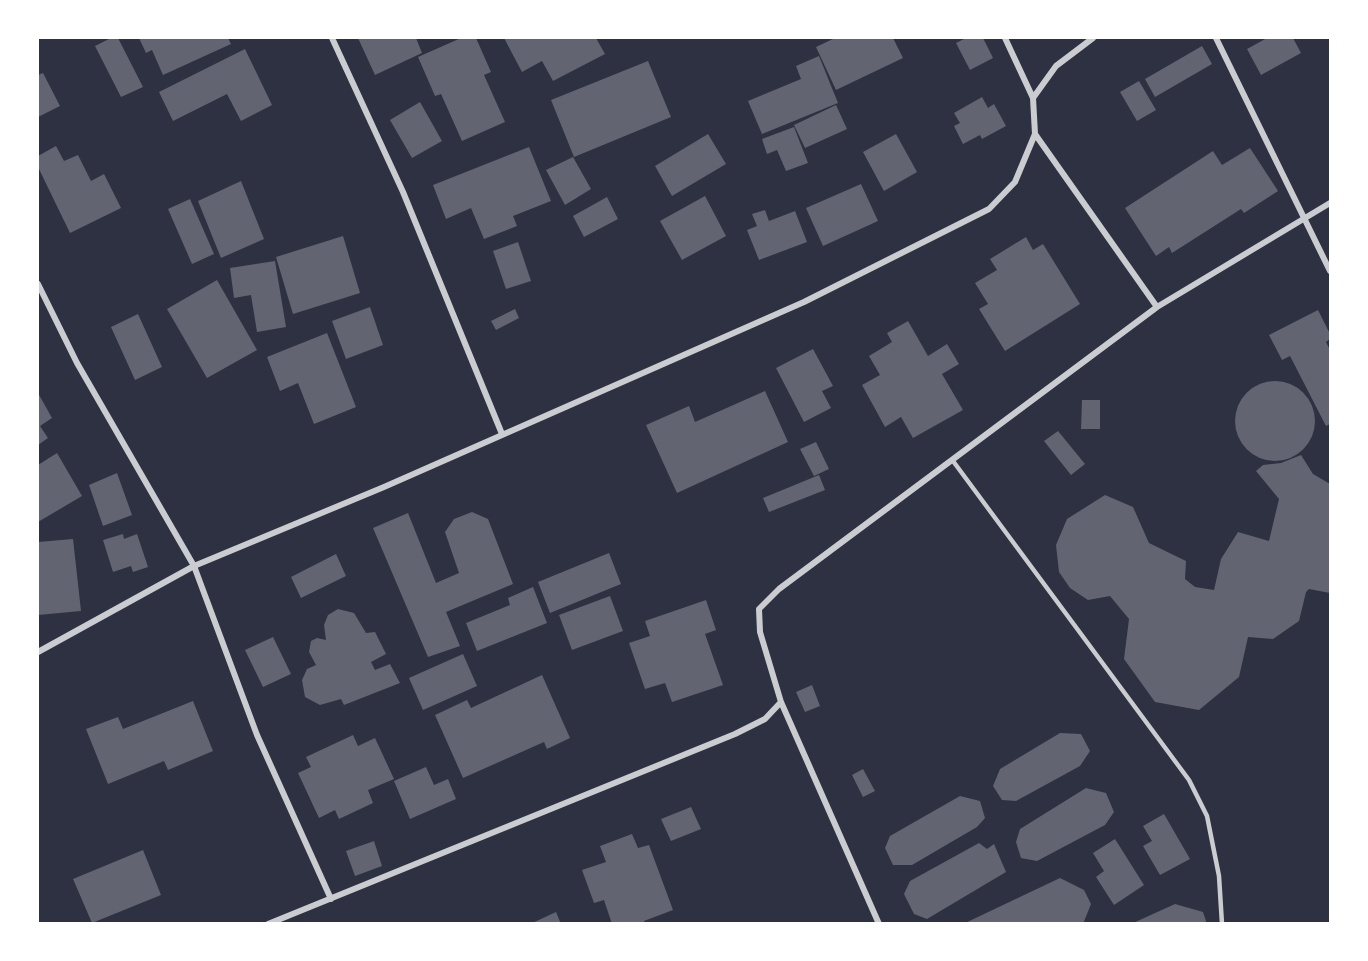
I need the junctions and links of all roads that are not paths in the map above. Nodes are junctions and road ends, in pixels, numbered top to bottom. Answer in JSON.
{"nodes":[{"id":1,"x":332,"y":38,"type":"edge"},
{"id":2,"x":1005,"y":38,"type":"edge"},
{"id":3,"x":1093,"y":38,"type":"edge"},
{"id":4,"x":1216,"y":38,"type":"edge"},
{"id":5,"x":1033,"y":98,"type":"junction"},
{"id":6,"x":1035,"y":134,"type":"junction"},
{"id":7,"x":1330,"y":203,"type":"edge"},
{"id":8,"x":1306,"y":220,"type":"junction"},
{"id":9,"x":1330,"y":271,"type":"edge"},
{"id":10,"x":38,"y":284,"type":"edge"},
{"id":11,"x":1157,"y":307,"type":"junction"},
{"id":12,"x":502,"y":434,"type":"junction"},
{"id":13,"x":953,"y":461,"type":"junction"},
{"id":14,"x":194,"y":566,"type":"junction"},
{"id":15,"x":38,"y":652,"type":"edge"},
{"id":16,"x":782,"y":702,"type":"junction"},
{"id":17,"x":331,"y":899,"type":"junction"},
{"id":18,"x":289,"y":915,"type":"junction"},
{"id":19,"x":268,"y":924,"type":"edge"},
{"id":20,"x":292,"y":924,"type":"edge"},
{"id":21,"x":879,"y":924,"type":"edge"},
{"id":22,"x":1222,"y":924,"type":"edge"}],
"edges":[{"from":1,"to":12,"type":"street"},
{"from":2,"to":5,"type":"street"},
{"from":3,"to":5,"type":"street"},
{"from":4,"to":8,"type":"street"},
{"from":5,"to":6,"type":"street"},
{"from":6,"to":11,"type":"street"},
{"from":6,"to":12,"type":"street"},
{"from":7,"to":8,"type":"street"},
{"from":8,"to":9,"type":"street"},
{"from":8,"to":11,"type":"street"},
{"from":10,"to":14,"type":"street"},
{"from":11,"to":13,"type":"street"},
{"from":12,"to":14,"type":"street"},
{"from":13,"to":16,"type":"street"},
{"from":13,"to":22,"type":"lane"},
{"from":14,"to":15,"type":"street"},
{"from":14,"to":17,"type":"street"},
{"from":16,"to":17,"type":"street"},
{"from":16,"to":21,"type":"street"},
{"from":17,"to":18,"type":"street"},
{"from":18,"to":19,"type":"street"},
{"from":18,"to":20,"type":"street"}]}
